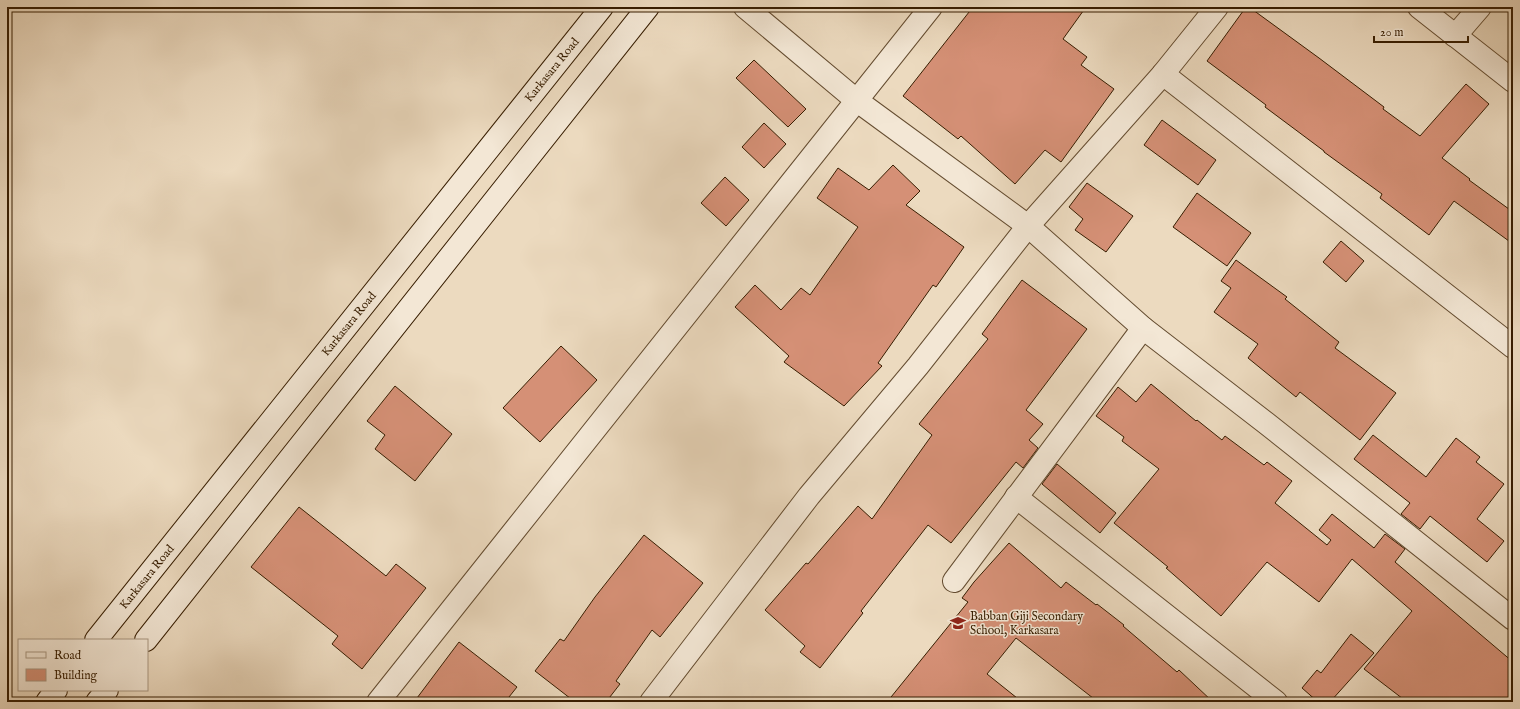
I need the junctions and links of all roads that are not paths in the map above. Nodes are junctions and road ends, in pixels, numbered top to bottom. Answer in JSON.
{"nodes":[{"id":1,"x":602,"y":7,"type":"edge"},
{"id":2,"x":648,"y":7,"type":"edge"},
{"id":3,"x":745,"y":7,"type":"edge"},
{"id":4,"x":931,"y":7,"type":"edge"},
{"id":5,"x":1217,"y":7,"type":"edge"},
{"id":6,"x":1418,"y":7,"type":"edge"},
{"id":7,"x":1480,"y":7,"type":"edge"},
{"id":8,"x":1455,"y":36,"type":"junction"},
{"id":9,"x":1163,"y":74,"type":"junction"},
{"id":10,"x":1513,"y":81,"type":"edge"},
{"id":11,"x":856,"y":100,"type":"junction"},
{"id":12,"x":1028,"y":226,"type":"junction"},
{"id":13,"x":1143,"y":328,"type":"junction"},
{"id":14,"x":1513,"y":347,"type":"edge"},
{"id":15,"x":1016,"y":497,"type":"junction"},
{"id":16,"x":954,"y":581,"type":"dead end"},
{"id":17,"x":1513,"y":619,"type":"edge"},
{"id":18,"x":97,"y":639,"type":"edge"},
{"id":19,"x":147,"y":639,"type":"edge"},
{"id":20,"x":55,"y":691,"type":"edge"},
{"id":21,"x":105,"y":691,"type":"edge"},
{"id":22,"x":47,"y":702,"type":"edge"},
{"id":23,"x":97,"y":702,"type":"edge"},
{"id":24,"x":378,"y":702,"type":"edge"},
{"id":25,"x":651,"y":702,"type":"edge"},
{"id":26,"x":1276,"y":702,"type":"edge"}],
"edges":[{"from":1,"to":18,"type":"street","name":"Karkasara Road"},
{"from":2,"to":19,"type":"street"},
{"from":3,"to":11,"type":"street"},
{"from":4,"to":11,"type":"street"},
{"from":5,"to":9,"type":"street"},
{"from":6,"to":8,"type":"street"},
{"from":7,"to":8,"type":"street"},
{"from":8,"to":10,"type":"street"},
{"from":9,"to":12,"type":"street"},
{"from":9,"to":14,"type":"street"},
{"from":11,"to":12,"type":"street"},
{"from":11,"to":24,"type":"street"},
{"from":12,"to":13,"type":"street"},
{"from":12,"to":25,"type":"street"},
{"from":13,"to":15,"type":"street"},
{"from":13,"to":17,"type":"street"},
{"from":15,"to":16,"type":"street"},
{"from":15,"to":26,"type":"street"},
{"from":20,"to":22,"type":"street"},
{"from":21,"to":23,"type":"street"}]}
